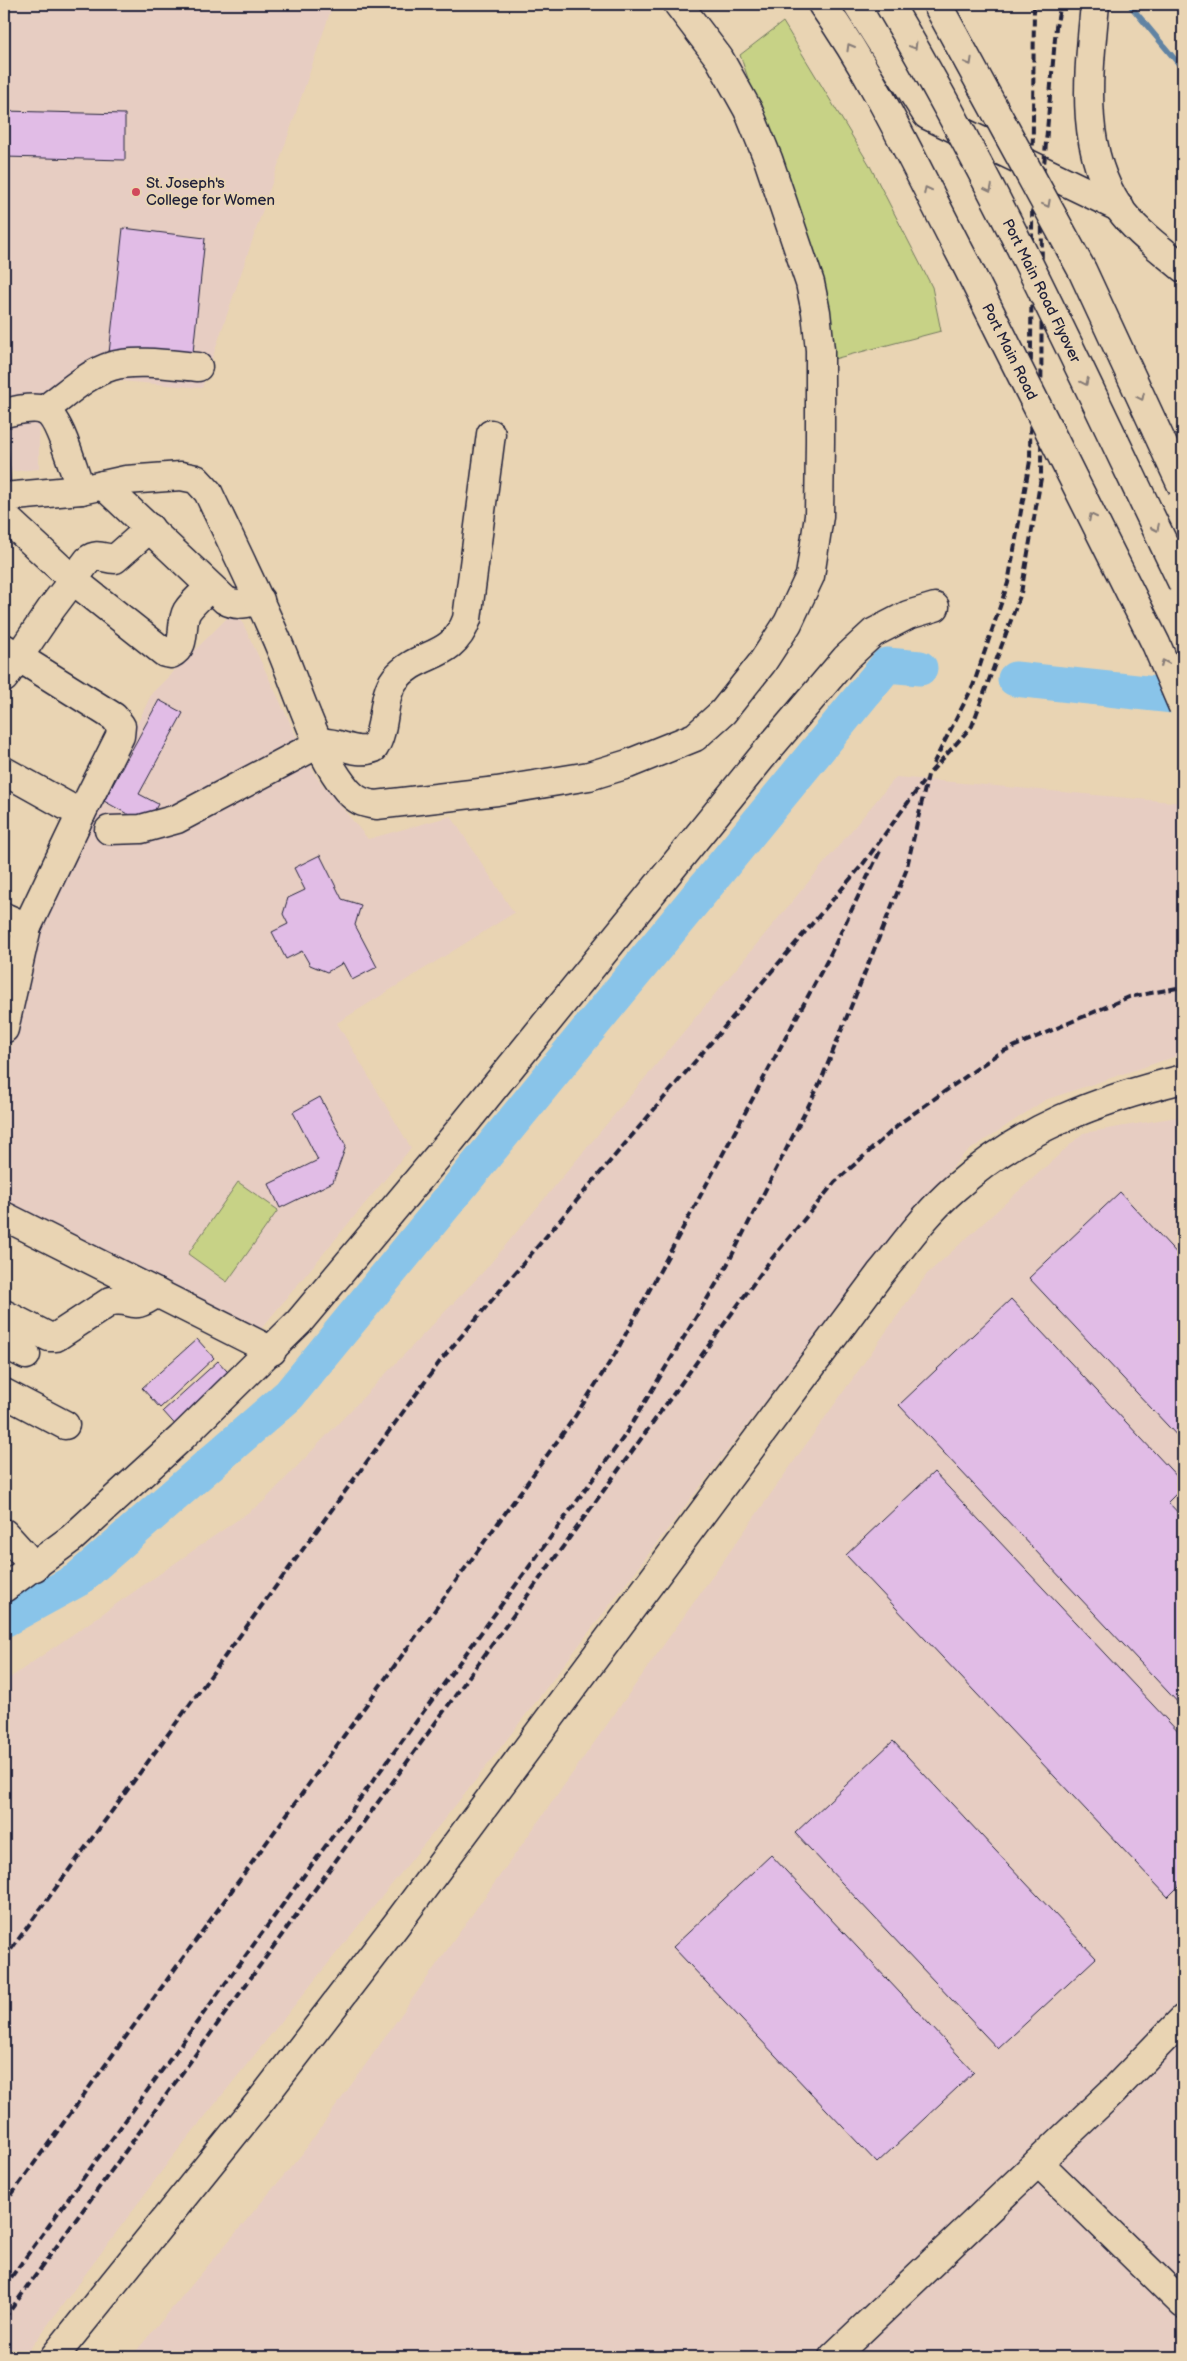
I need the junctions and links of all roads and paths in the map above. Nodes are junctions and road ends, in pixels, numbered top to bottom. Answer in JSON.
{"nodes":[{"id":1,"x":678,"y":4,"type":"edge"},
{"id":2,"x":822,"y":4,"type":"edge"},
{"id":3,"x":857,"y":4,"type":"edge"},
{"id":4,"x":889,"y":4,"type":"edge"},
{"id":5,"x":937,"y":4,"type":"edge"},
{"id":6,"x":1095,"y":8,"type":"edge"},
{"id":7,"x":1120,"y":208,"type":"junction"},
{"id":8,"x":1183,"y":268,"type":"edge"},
{"id":9,"x":198,"y":367,"type":"dead end"},
{"id":10,"x":44,"y":410,"type":"junction"},
{"id":11,"x":4,"y":413,"type":"edge"},
{"id":12,"x":491,"y":434,"type":"dead end"},
{"id":13,"x":92,"y":488,"type":"junction"},
{"id":14,"x":1183,"y":488,"type":"edge"},
{"id":15,"x":4,"y":497,"type":"edge"},
{"id":16,"x":4,"y":516,"type":"edge"},
{"id":17,"x":150,"y":528,"type":"junction"},
{"id":18,"x":73,"y":580,"type":"junction"},
{"id":19,"x":1183,"y":584,"type":"edge"},
{"id":20,"x":210,"y":587,"type":"junction"},
{"id":21,"x":260,"y":600,"type":"junction"},
{"id":22,"x":934,"y":607,"type":"dead end"},
{"id":23,"x":8,"y":661,"type":"edge"},
{"id":24,"x":1183,"y":707,"type":"edge"},
{"id":25,"x":320,"y":743,"type":"junction"},
{"id":26,"x":4,"y":771,"type":"edge"},
{"id":27,"x":81,"y":814,"type":"junction"},
{"id":28,"x":109,"y":830,"type":"dead end"},
{"id":29,"x":16,"y":922,"type":"edge"},
{"id":30,"x":4,"y":1029,"type":"edge"},
{"id":31,"x":1183,"y":1079,"type":"edge"},
{"id":32,"x":4,"y":1216,"type":"edge"},
{"id":33,"x":157,"y":1293,"type":"junction"},
{"id":34,"x":4,"y":1314,"type":"edge"},
{"id":35,"x":272,"y":1351,"type":"junction"},
{"id":36,"x":4,"y":1393,"type":"edge"},
{"id":37,"x":65,"y":1425,"type":"dead end"},
{"id":38,"x":4,"y":1533,"type":"edge"},
{"id":39,"x":35,"y":1567,"type":"junction"},
{"id":40,"x":4,"y":1588,"type":"edge"},
{"id":41,"x":1183,"y":2019,"type":"edge"},
{"id":42,"x":1038,"y":2162,"type":"junction"},
{"id":43,"x":1183,"y":2304,"type":"edge"},
{"id":44,"x":54,"y":2357,"type":"edge"},
{"id":45,"x":833,"y":2357,"type":"edge"}],
"edges":[{"from":1,"to":25,"type":"street"},
{"from":24,"to":2,"type":"street","name":"Port Main Road","one_way":true,"bridge":true},
{"from":3,"to":7,"type":"street"},
{"from":4,"to":19,"type":"street","name":"Port Main Road Flyover","one_way":true,"bridge":true},
{"from":5,"to":14,"type":"street","one_way":true,"bridge":true},
{"from":6,"to":7,"type":"street"},
{"from":7,"to":8,"type":"street"},
{"from":9,"to":10,"type":"street"},
{"from":10,"to":11,"type":"street"},
{"from":10,"to":13,"type":"street"},
{"from":12,"to":25,"type":"street"},
{"from":13,"to":15,"type":"street"},
{"from":13,"to":17,"type":"street"},
{"from":13,"to":21,"type":"street"},
{"from":16,"to":18,"type":"street"},
{"from":17,"to":18,"type":"street"},
{"from":17,"to":20,"type":"street"},
{"from":18,"to":20,"type":"street"},
{"from":18,"to":23,"type":"street"},
{"from":20,"to":21,"type":"street"},
{"from":21,"to":25,"type":"street"},
{"from":22,"to":35,"type":"street"},
{"from":23,"to":27,"type":"street"},
{"from":25,"to":28,"type":"street"},
{"from":26,"to":27,"type":"street"},
{"from":27,"to":29,"type":"street"},
{"from":29,"to":30,"type":"street"},
{"from":31,"to":44,"type":"street"},
{"from":32,"to":33,"type":"street"},
{"from":33,"to":34,"type":"street"},
{"from":33,"to":35,"type":"street"},
{"from":35,"to":39,"type":"street"},
{"from":36,"to":37,"type":"street"},
{"from":38,"to":39,"type":"street"},
{"from":39,"to":40,"type":"street"},
{"from":41,"to":42,"type":"street"},
{"from":42,"to":43,"type":"street"},
{"from":42,"to":45,"type":"street"}]}
